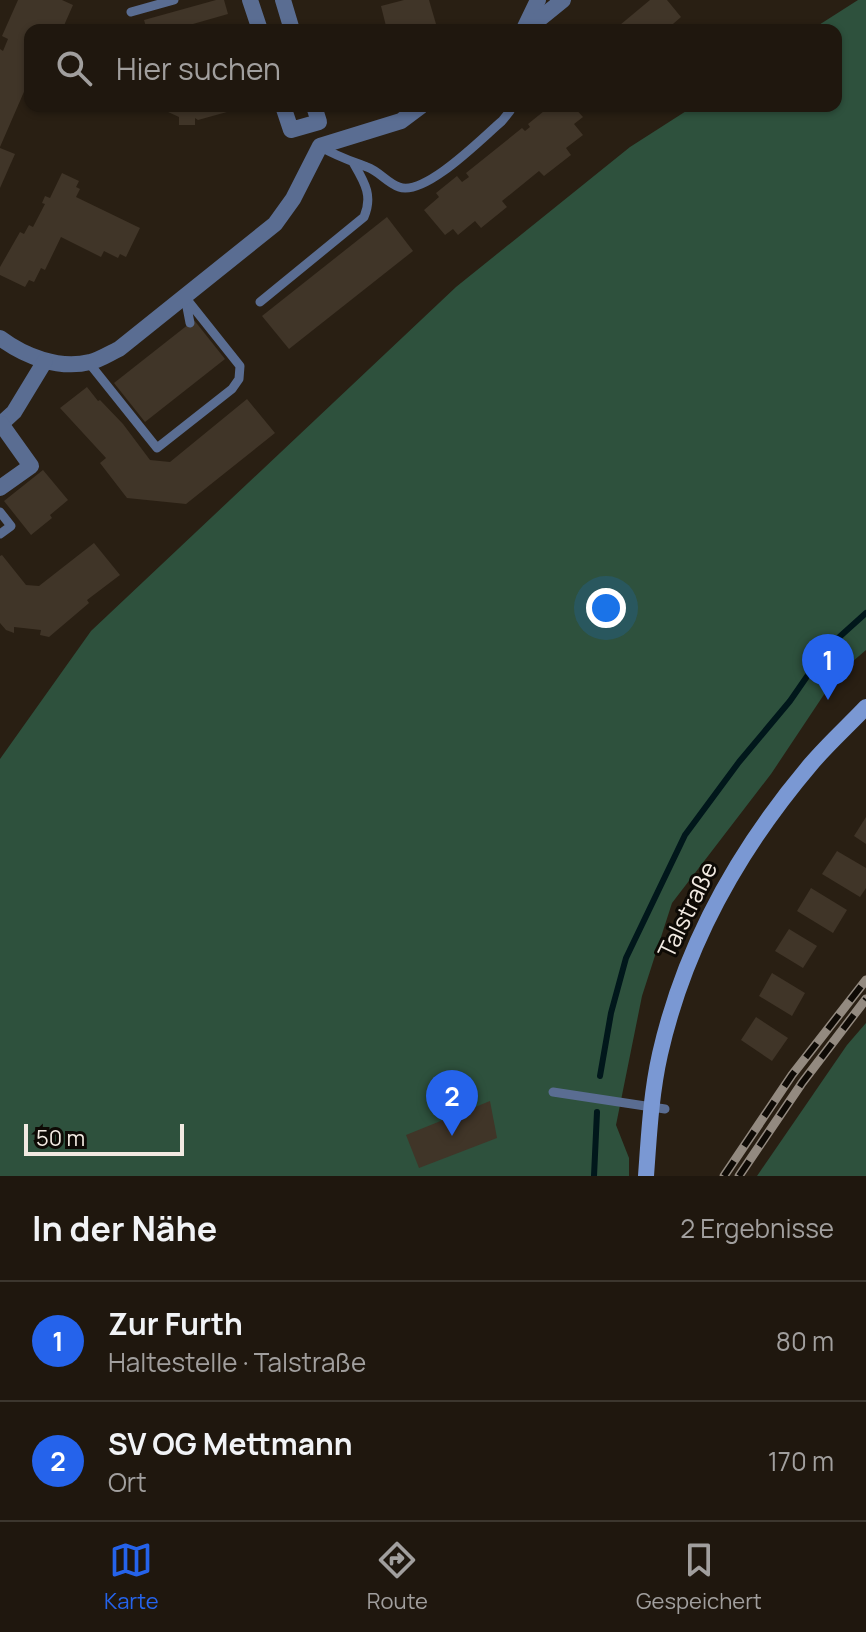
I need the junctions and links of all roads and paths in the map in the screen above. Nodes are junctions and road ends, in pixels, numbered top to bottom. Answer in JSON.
{"nodes":[{"id":1,"x":174,"y":0,"type":"edge"},
{"id":2,"x":250,"y":0,"type":"edge"},
{"id":3,"x":283,"y":0,"type":"edge"},
{"id":4,"x":538,"y":0,"type":"edge"},
{"id":5,"x":563,"y":0,"type":"edge"},
{"id":6,"x":131,"y":12,"type":"dead end"},
{"id":7,"x":258,"y":24,"type":"edge"},
{"id":8,"x":290,"y":24,"type":"edge"},
{"id":9,"x":528,"y":24,"type":"edge"},
{"id":10,"x":533,"y":24,"type":"edge"},
{"id":11,"x":285,"y":112,"type":"edge"},
{"id":12,"x":316,"y":112,"type":"edge"},
{"id":13,"x":413,"y":112,"type":"edge"},
{"id":14,"x":509,"y":112,"type":"edge"},
{"id":15,"x":308,"y":126,"type":"junction"},
{"id":16,"x":320,"y":146,"type":"junction"},
{"id":17,"x":354,"y":164,"type":"junction"},
{"id":18,"x":185,"y":297,"type":"junction"},
{"id":19,"x":260,"y":302,"type":"dead end"},
{"id":20,"x":190,"y":323,"type":"dead end"},
{"id":21,"x":0,"y":338,"type":"edge"},
{"id":22,"x":45,"y":361,"type":"junction"},
{"id":23,"x":89,"y":363,"type":"junction"},
{"id":24,"x":0,"y":424,"type":"edge"},
{"id":25,"x":0,"y":488,"type":"edge"},
{"id":26,"x":0,"y":512,"type":"edge"},
{"id":27,"x":0,"y":534,"type":"edge"},
{"id":28,"x":866,"y":707,"type":"edge"},
{"id":29,"x":553,"y":1092,"type":"dead end"},
{"id":30,"x":658,"y":1108,"type":"junction"},
{"id":31,"x":646,"y":1176,"type":"edge"}],
"edges":[{"from":1,"to":6,"type":"lane"},
{"from":2,"to":7,"type":"street"},
{"from":3,"to":8,"type":"street"},
{"from":4,"to":9,"type":"street"},
{"from":5,"to":10,"type":"street"},
{"from":11,"to":15,"type":"street"},
{"from":12,"to":15,"type":"street"},
{"from":13,"to":16,"type":"street"},
{"from":14,"to":17,"type":"lane"},
{"from":15,"to":16,"type":"street"},
{"from":16,"to":17,"type":"lane"},
{"from":16,"to":18,"type":"street"},
{"from":17,"to":19,"type":"lane"},
{"from":18,"to":20,"type":"lane"},
{"from":18,"to":23,"type":"street"},
{"from":18,"to":23,"type":"lane"},
{"from":21,"to":22,"type":"street"},
{"from":22,"to":23,"type":"street"},
{"from":22,"to":24,"type":"street"},
{"from":24,"to":25,"type":"street"},
{"from":26,"to":27,"type":"lane"},
{"from":28,"to":30,"type":"main road","name":"Talstraße"},
{"from":29,"to":30,"type":"lane"},
{"from":30,"to":31,"type":"main road","name":"Talstraße"}]}
